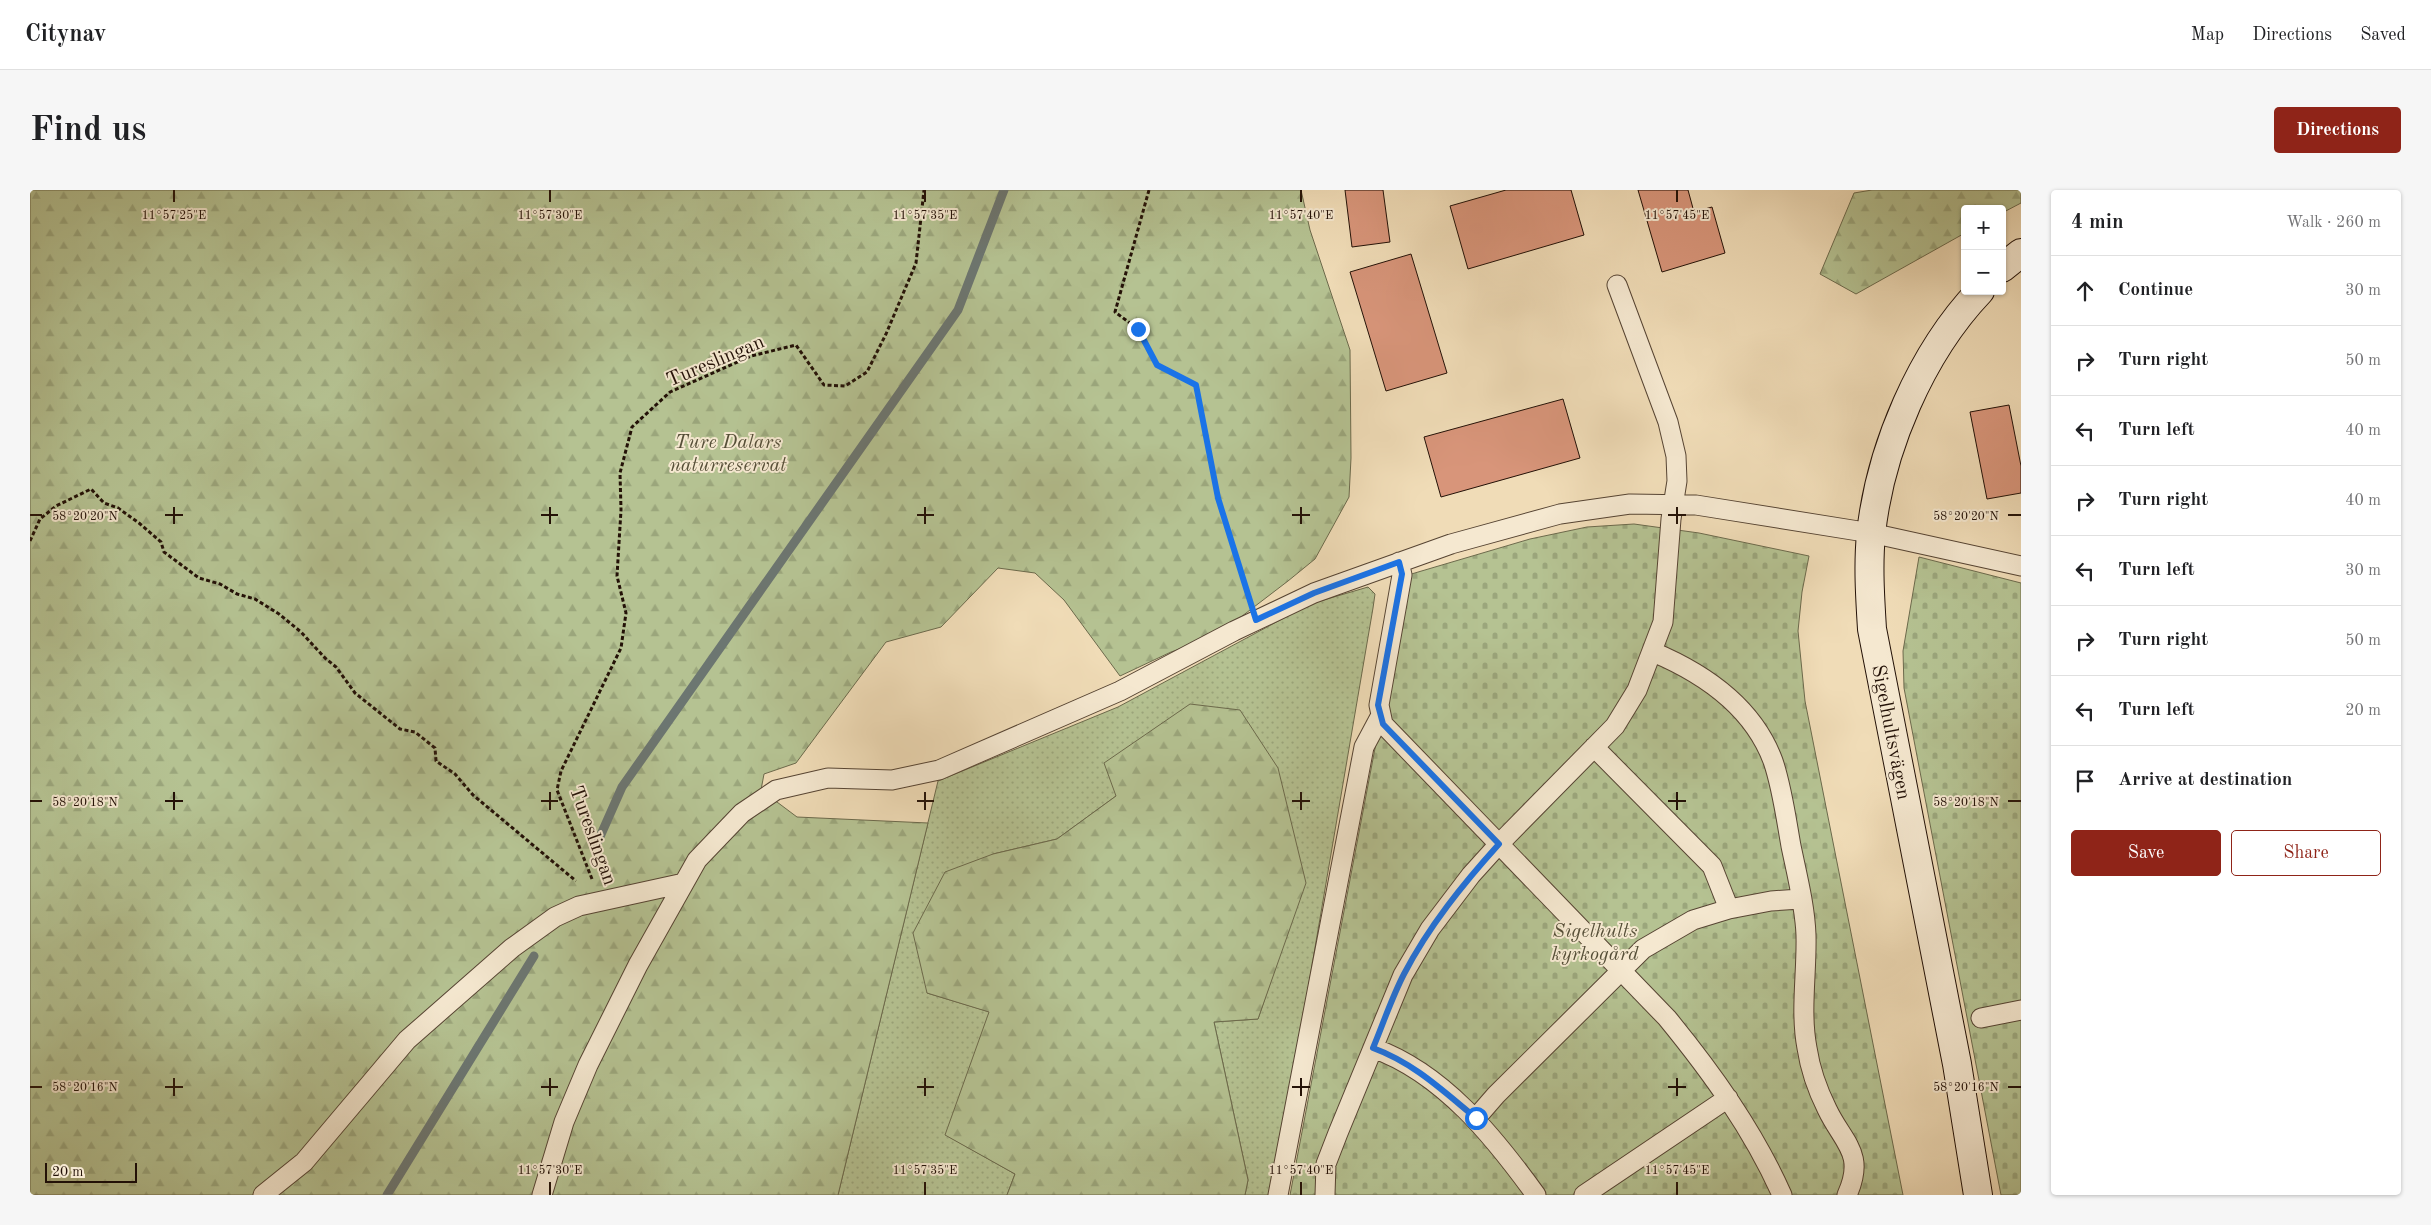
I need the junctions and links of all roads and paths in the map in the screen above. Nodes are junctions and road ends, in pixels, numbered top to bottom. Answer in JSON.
{"nodes":[{"id":1,"x":924,"y":190,"type":"edge"},
{"id":2,"x":1150,"y":190,"type":"edge"},
{"id":3,"x":2021,"y":253,"type":"edge"},
{"id":4,"x":2006,"y":265,"type":"edge"},
{"id":5,"x":1617,"y":285,"type":"dead end"},
{"id":6,"x":1977,"y":295,"type":"edge"},
{"id":7,"x":1674,"y":504,"type":"junction"},
{"id":8,"x":1871,"y":533,"type":"junction"},
{"id":9,"x":30,"y":541,"type":"edge"},
{"id":10,"x":1399,"y":562,"type":"junction"},
{"id":11,"x":2021,"y":566,"type":"edge"},
{"id":12,"x":1256,"y":620,"type":"junction"},
{"id":13,"x":1653,"y":652,"type":"junction"},
{"id":14,"x":1380,"y":716,"type":"junction"},
{"id":15,"x":1594,"y":747,"type":"junction"},
{"id":16,"x":1499,"y":844,"type":"junction"},
{"id":17,"x":684,"y":883,"type":"junction"},
{"id":18,"x":1800,"y":899,"type":"junction"},
{"id":19,"x":602,"y":901,"type":"junction"},
{"id":20,"x":1729,"y":909,"type":"junction"},
{"id":21,"x":1621,"y":970,"type":"junction"},
{"id":22,"x":2021,"y":1010,"type":"edge"},
{"id":23,"x":1981,"y":1018,"type":"dead end"},
{"id":24,"x":1373,"y":1048,"type":"junction"},
{"id":25,"x":1728,"y":1098,"type":"junction"},
{"id":26,"x":1476,"y":1118,"type":"junction"},
{"id":27,"x":264,"y":1195,"type":"edge"},
{"id":28,"x":542,"y":1195,"type":"edge"},
{"id":29,"x":1278,"y":1195,"type":"edge"},
{"id":30,"x":1324,"y":1195,"type":"edge"},
{"id":31,"x":1536,"y":1195,"type":"edge"},
{"id":32,"x":1584,"y":1195,"type":"edge"},
{"id":33,"x":1782,"y":1195,"type":"edge"},
{"id":34,"x":1847,"y":1195,"type":"edge"},
{"id":35,"x":1978,"y":1195,"type":"edge"}],
"edges":[{"from":1,"to":19,"type":"path","name":"Tureslingan"},
{"from":2,"to":12,"type":"path"},
{"from":3,"to":4,"type":"street"},
{"from":5,"to":7,"type":"lane"},
{"from":6,"to":8,"type":"street","name":"Sigelhultsvägen"},
{"from":7,"to":8,"type":"lane"},
{"from":7,"to":10,"type":"lane"},
{"from":7,"to":13,"type":"lane"},
{"from":8,"to":11,"type":"lane"},
{"from":8,"to":35,"type":"street","name":"Sigelhultsvägen"},
{"from":9,"to":19,"type":"path","name":"Tureslingan"},
{"from":10,"to":12,"type":"lane"},
{"from":10,"to":14,"type":"lane"},
{"from":12,"to":17,"type":"lane"},
{"from":13,"to":15,"type":"lane"},
{"from":13,"to":18,"type":"lane"},
{"from":14,"to":16,"type":"lane"},
{"from":14,"to":29,"type":"lane"},
{"from":15,"to":16,"type":"lane"},
{"from":15,"to":20,"type":"lane"},
{"from":16,"to":21,"type":"lane"},
{"from":16,"to":24,"type":"lane"},
{"from":17,"to":19,"type":"lane"},
{"from":17,"to":28,"type":"lane"},
{"from":18,"to":20,"type":"lane"},
{"from":18,"to":34,"type":"lane"},
{"from":19,"to":27,"type":"lane"},
{"from":20,"to":21,"type":"lane"},
{"from":21,"to":25,"type":"lane"},
{"from":21,"to":26,"type":"lane"},
{"from":22,"to":23,"type":"lane"},
{"from":24,"to":26,"type":"lane"},
{"from":24,"to":30,"type":"lane"},
{"from":25,"to":32,"type":"lane"},
{"from":25,"to":33,"type":"lane"},
{"from":26,"to":31,"type":"lane"}]}
